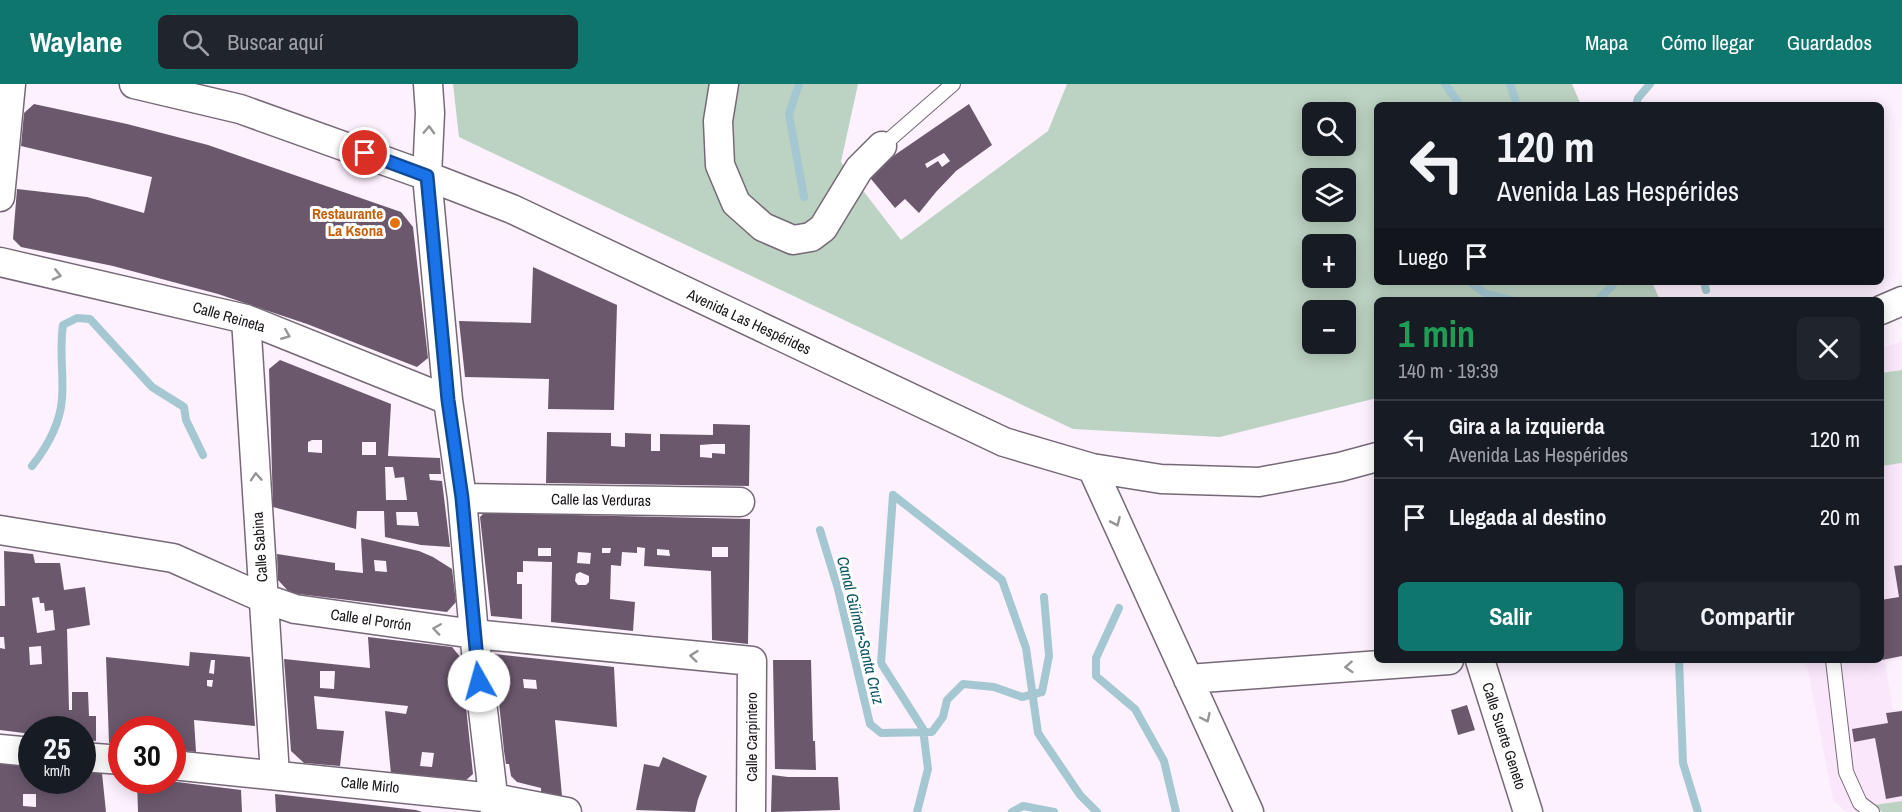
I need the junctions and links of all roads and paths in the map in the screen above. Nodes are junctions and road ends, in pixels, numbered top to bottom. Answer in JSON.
{"nodes":[{"id":1,"x":11,"y":84,"type":"edge"},
{"id":2,"x":134,"y":84,"type":"edge"},
{"id":3,"x":428,"y":84,"type":"edge"},
{"id":4,"x":724,"y":84,"type":"edge"},
{"id":5,"x":952,"y":84,"type":"edge"},
{"id":6,"x":239,"y":96,"type":"edge"},
{"id":7,"x":882,"y":146,"type":"joint"},
{"id":8,"x":427,"y":176,"type":"junction"},
{"id":9,"x":0,"y":197,"type":"edge"},
{"id":10,"x":0,"y":262,"type":"edge"},
{"id":11,"x":1902,"y":301,"type":"edge"},
{"id":12,"x":1884,"y":309,"type":"edge"},
{"id":13,"x":246,"y":319,"type":"junction"},
{"id":14,"x":448,"y":400,"type":"junction"},
{"id":15,"x":1374,"y":458,"type":"edge"},
{"id":16,"x":1092,"y":468,"type":"junction"},
{"id":17,"x":462,"y":498,"type":"junction"},
{"id":18,"x":740,"y":502,"type":"dead end"},
{"id":19,"x":0,"y":530,"type":"edge"},
{"id":20,"x":263,"y":598,"type":"junction"},
{"id":21,"x":474,"y":634,"type":"junction"},
{"id":22,"x":752,"y":661,"type":"joint"},
{"id":23,"x":1410,"y":663,"type":"edge"},
{"id":24,"x":1481,"y":663,"type":"edge"},
{"id":25,"x":1833,"y":663,"type":"edge"},
{"id":26,"x":1188,"y":680,"type":"junction"},
{"id":27,"x":0,"y":749,"type":"edge"},
{"id":28,"x":18,"y":751,"type":"edge"},
{"id":29,"x":186,"y":766,"type":"edge"},
{"id":30,"x":275,"y":775,"type":"junction"},
{"id":31,"x":494,"y":805,"type":"edge"},
{"id":32,"x":567,"y":812,"type":"edge"},
{"id":33,"x":751,"y":812,"type":"edge"},
{"id":34,"x":1249,"y":812,"type":"edge"},
{"id":35,"x":1528,"y":812,"type":"edge"},
{"id":36,"x":1872,"y":812,"type":"edge"}],
"edges":[{"from":1,"to":9,"type":"street"},
{"from":2,"to":6,"type":"street","name":"Avenida Las Hespérides"},
{"from":8,"to":3,"type":"street","one_way":true},
{"from":4,"to":7,"type":"street"},
{"from":5,"to":7,"type":"lane"},
{"from":6,"to":8,"type":"street","name":"Avenida Las Hespérides"},
{"from":8,"to":14,"type":"street"},
{"from":8,"to":16,"type":"street","name":"Avenida Las Hespérides"},
{"from":10,"to":13,"type":"street","name":"Calle Reineta","one_way":true},
{"from":11,"to":12,"type":"street"},
{"from":13,"to":14,"type":"street","name":"Calle Reineta","one_way":true},
{"from":20,"to":13,"type":"street","name":"Calle Sabina","one_way":true},
{"from":14,"to":17,"type":"street"},
{"from":15,"to":16,"type":"street","name":"Avenida Las Hespérides"},
{"from":16,"to":26,"type":"street","one_way":true},
{"from":17,"to":18,"type":"street","name":"Calle las Verduras"},
{"from":17,"to":21,"type":"street"},
{"from":19,"to":20,"type":"street","name":"Calle el Porrón"},
{"from":21,"to":20,"type":"street","name":"Calle el Porrón","one_way":true},
{"from":20,"to":30,"type":"street","name":"Calle Sabina"},
{"from":22,"to":21,"type":"street","name":"Calle el Porrón","one_way":true},
{"from":21,"to":31,"type":"street"},
{"from":22,"to":33,"type":"street","name":"Calle Carpintero"},
{"from":23,"to":26,"type":"street","one_way":true},
{"from":24,"to":35,"type":"street","name":"Calle Suerte Geneto"},
{"from":25,"to":36,"type":"lane"},
{"from":26,"to":34,"type":"street","one_way":true},
{"from":27,"to":28,"type":"street"},
{"from":29,"to":30,"type":"street","name":"Calle Mirlo"},
{"from":30,"to":31,"type":"street","name":"Calle Mirlo"},
{"from":31,"to":32,"type":"street","name":"Calle Mirlo"}]}
